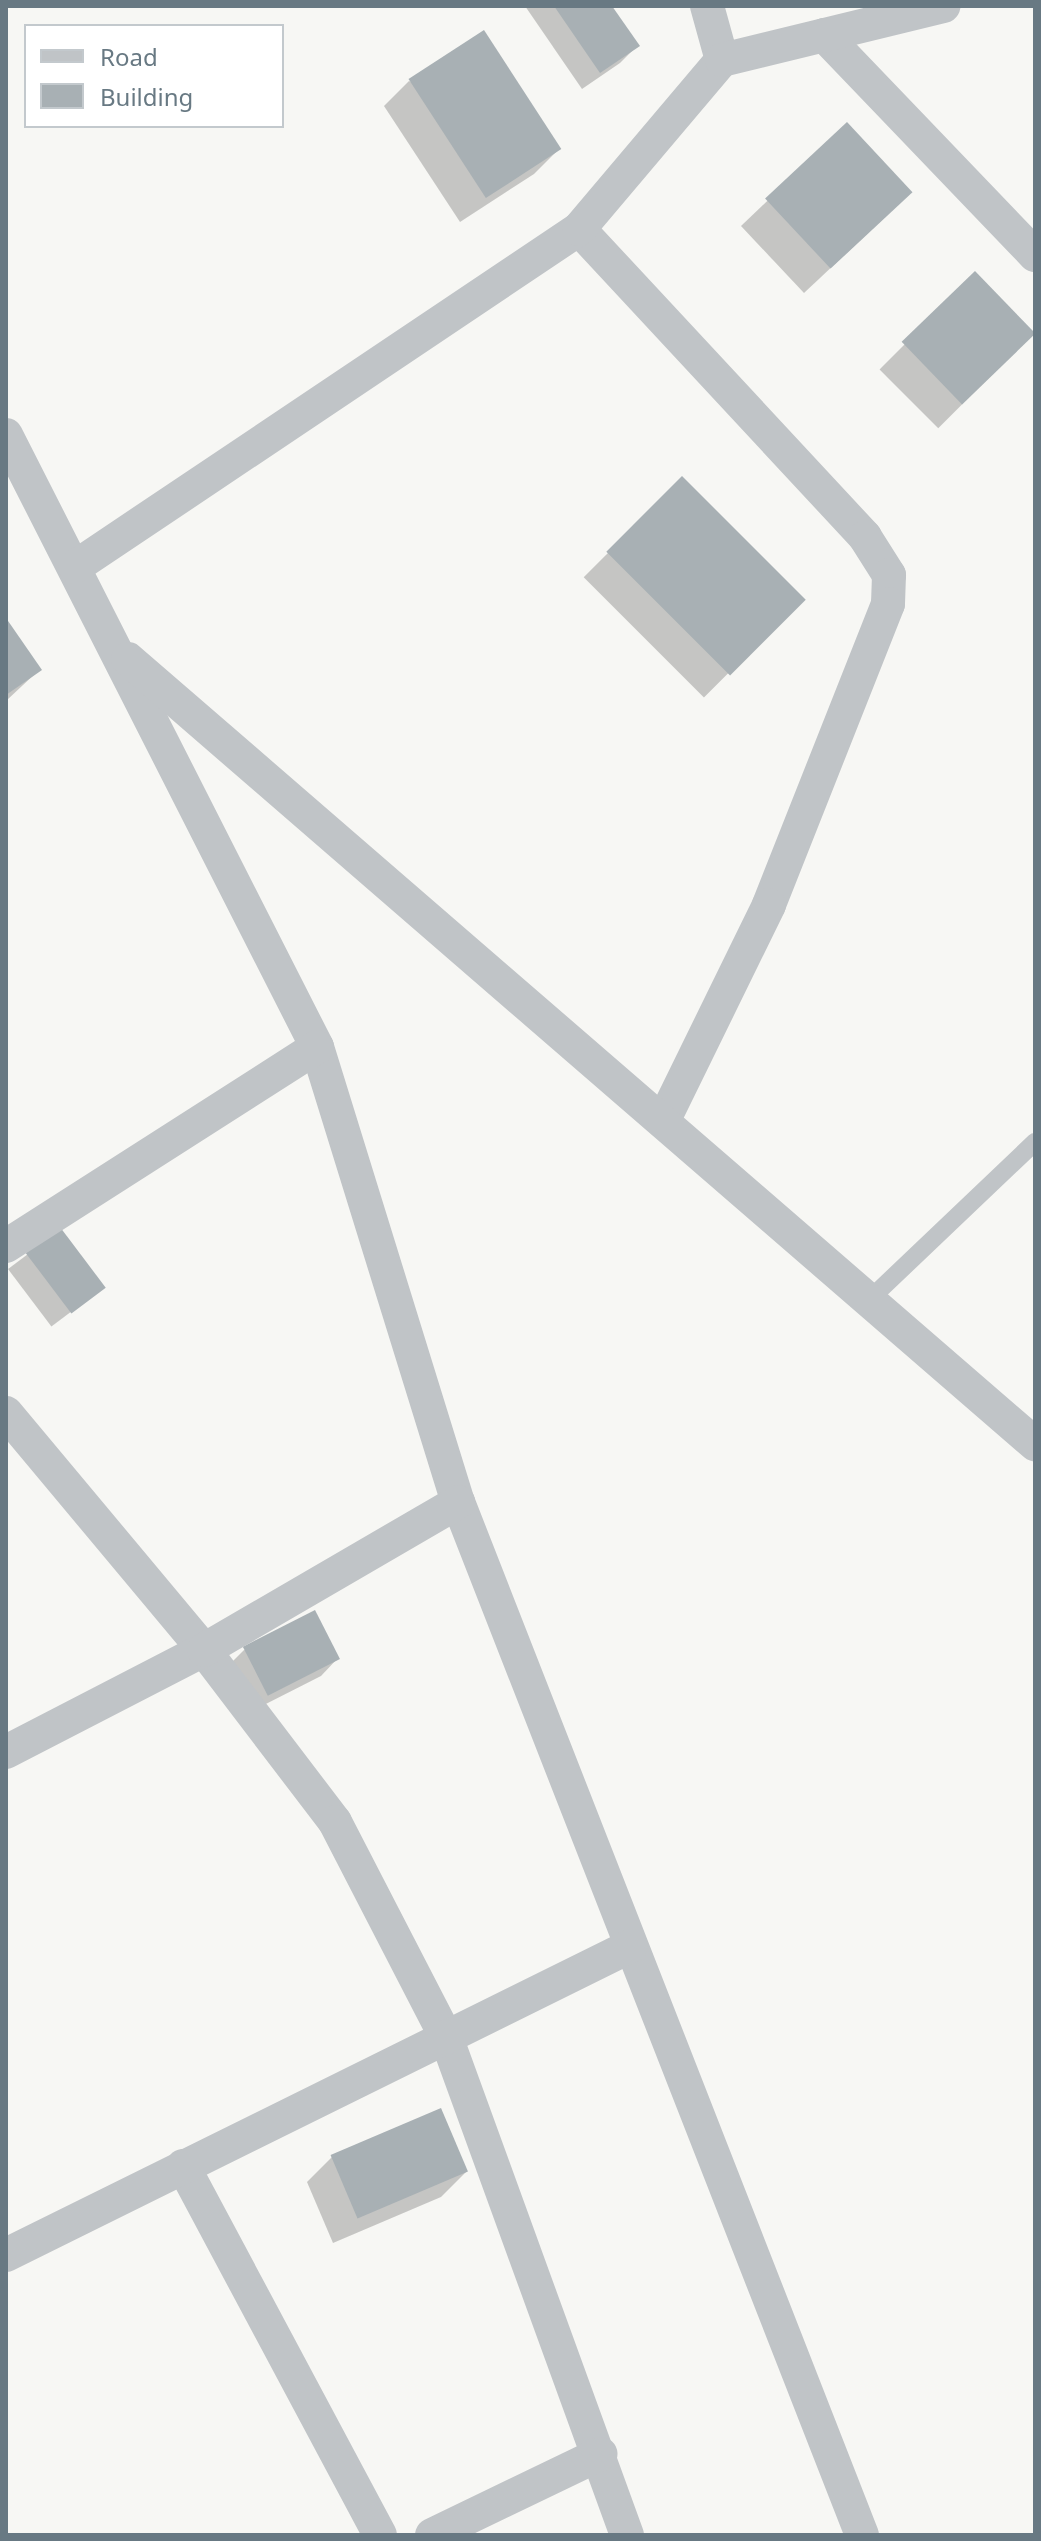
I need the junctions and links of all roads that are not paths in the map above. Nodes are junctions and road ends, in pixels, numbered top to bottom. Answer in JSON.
{"nodes":[{"id":1,"x":707,"y":6,"type":"edge"},
{"id":2,"x":943,"y":6,"type":"edge"},
{"id":3,"x":824,"y":35,"type":"junction"},
{"id":4,"x":722,"y":60,"type":"junction"},
{"id":5,"x":579,"y":229,"type":"junction"},
{"id":6,"x":1035,"y":255,"type":"edge"},
{"id":7,"x":6,"y":435,"type":"edge"},
{"id":8,"x":75,"y":567,"type":"junction"},
{"id":9,"x":115,"y":647,"type":"junction"},
{"id":10,"x":317,"y":1047,"type":"junction"},
{"id":11,"x":663,"y":1121,"type":"junction"},
{"id":12,"x":1035,"y":1142,"type":"edge"},
{"id":13,"x":6,"y":1246,"type":"edge"},
{"id":14,"x":869,"y":1300,"type":"junction"},
{"id":15,"x":6,"y":1413,"type":"edge"},
{"id":16,"x":1035,"y":1444,"type":"edge"},
{"id":17,"x":458,"y":1502,"type":"junction"},
{"id":18,"x":204,"y":1650,"type":"junction"},
{"id":19,"x":6,"y":1752,"type":"edge"},
{"id":20,"x":631,"y":1946,"type":"junction"},
{"id":21,"x":446,"y":2037,"type":"junction"},
{"id":22,"x":183,"y":2166,"type":"junction"},
{"id":23,"x":6,"y":2255,"type":"edge"},
{"id":24,"x":600,"y":2454,"type":"junction"},
{"id":25,"x":380,"y":2535,"type":"edge"},
{"id":26,"x":432,"y":2535,"type":"edge"},
{"id":27,"x":627,"y":2535,"type":"edge"},
{"id":28,"x":862,"y":2535,"type":"edge"}],
"edges":[{"from":1,"to":4,"type":"street"},
{"from":2,"to":3,"type":"street"},
{"from":3,"to":4,"type":"street"},
{"from":3,"to":6,"type":"street"},
{"from":4,"to":5,"type":"street"},
{"from":5,"to":8,"type":"street"},
{"from":5,"to":11,"type":"street"},
{"from":7,"to":8,"type":"street"},
{"from":8,"to":9,"type":"street"},
{"from":9,"to":10,"type":"street"},
{"from":9,"to":11,"type":"street"},
{"from":10,"to":13,"type":"street"},
{"from":10,"to":17,"type":"street"},
{"from":11,"to":14,"type":"street"},
{"from":12,"to":14,"type":"lane"},
{"from":14,"to":16,"type":"street"},
{"from":15,"to":18,"type":"street"},
{"from":17,"to":18,"type":"street"},
{"from":17,"to":20,"type":"street"},
{"from":18,"to":19,"type":"street"},
{"from":18,"to":21,"type":"street"},
{"from":20,"to":21,"type":"street"},
{"from":20,"to":28,"type":"street"},
{"from":21,"to":22,"type":"street"},
{"from":21,"to":24,"type":"street"},
{"from":22,"to":23,"type":"street"},
{"from":22,"to":25,"type":"street"},
{"from":24,"to":26,"type":"street"},
{"from":24,"to":27,"type":"street"}]}
